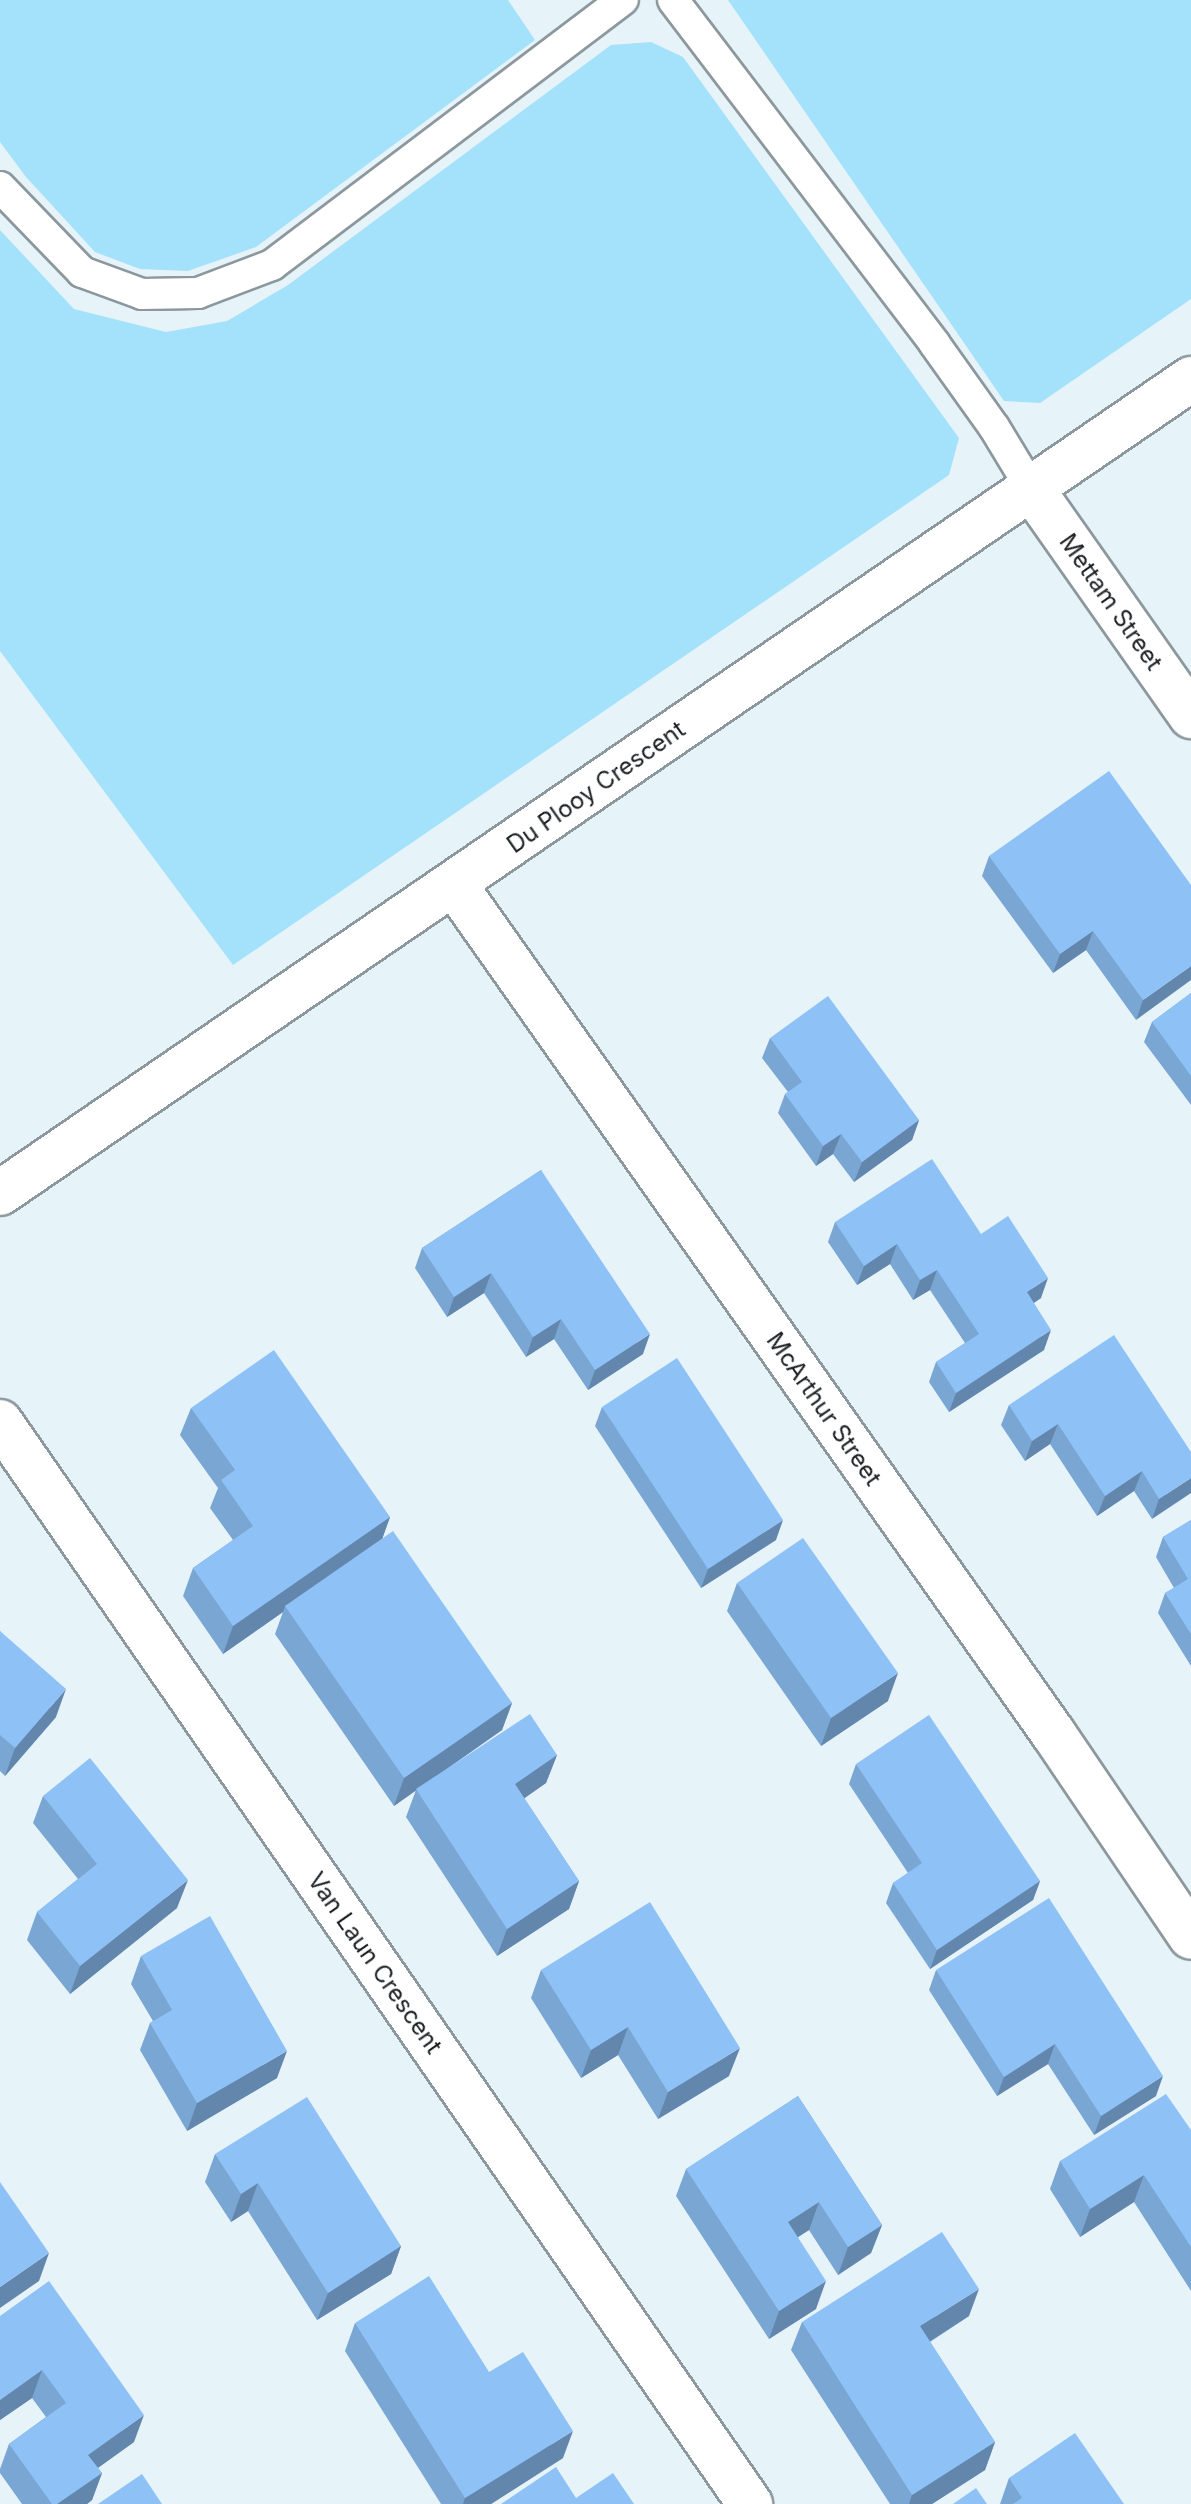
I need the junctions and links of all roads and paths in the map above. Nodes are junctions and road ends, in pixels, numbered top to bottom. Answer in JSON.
{"nodes":[{"id":1,"x":623,"y":0,"type":"edge"},
{"id":2,"x":673,"y":0,"type":"edge"},
{"id":3,"x":0,"y":187,"type":"edge"},
{"id":4,"x":1191,"y":379,"type":"edge"},
{"id":5,"x":1031,"y":488,"type":"junction"},
{"id":6,"x":1191,"y":716,"type":"edge"},
{"id":7,"x":454,"y":884,"type":"junction"},
{"id":8,"x":0,"y":1193,"type":"edge"},
{"id":9,"x":0,"y":1422,"type":"edge"},
{"id":10,"x":1191,"y":1937,"type":"edge"},
{"id":11,"x":750,"y":2504,"type":"edge"}],
"edges":[{"from":1,"to":3,"type":"lane"},
{"from":2,"to":5,"type":"lane"},
{"from":4,"to":5,"type":"street","name":"Du Plooy Crescent"},
{"from":5,"to":6,"type":"street","name":"Mettam Street"},
{"from":5,"to":7,"type":"street","name":"Du Plooy Crescent"},
{"from":7,"to":8,"type":"street","name":"Du Plooy Crescent"},
{"from":7,"to":10,"type":"street","name":"McArthur Street"},
{"from":9,"to":11,"type":"street","name":"Van Laun Crescent"}]}
